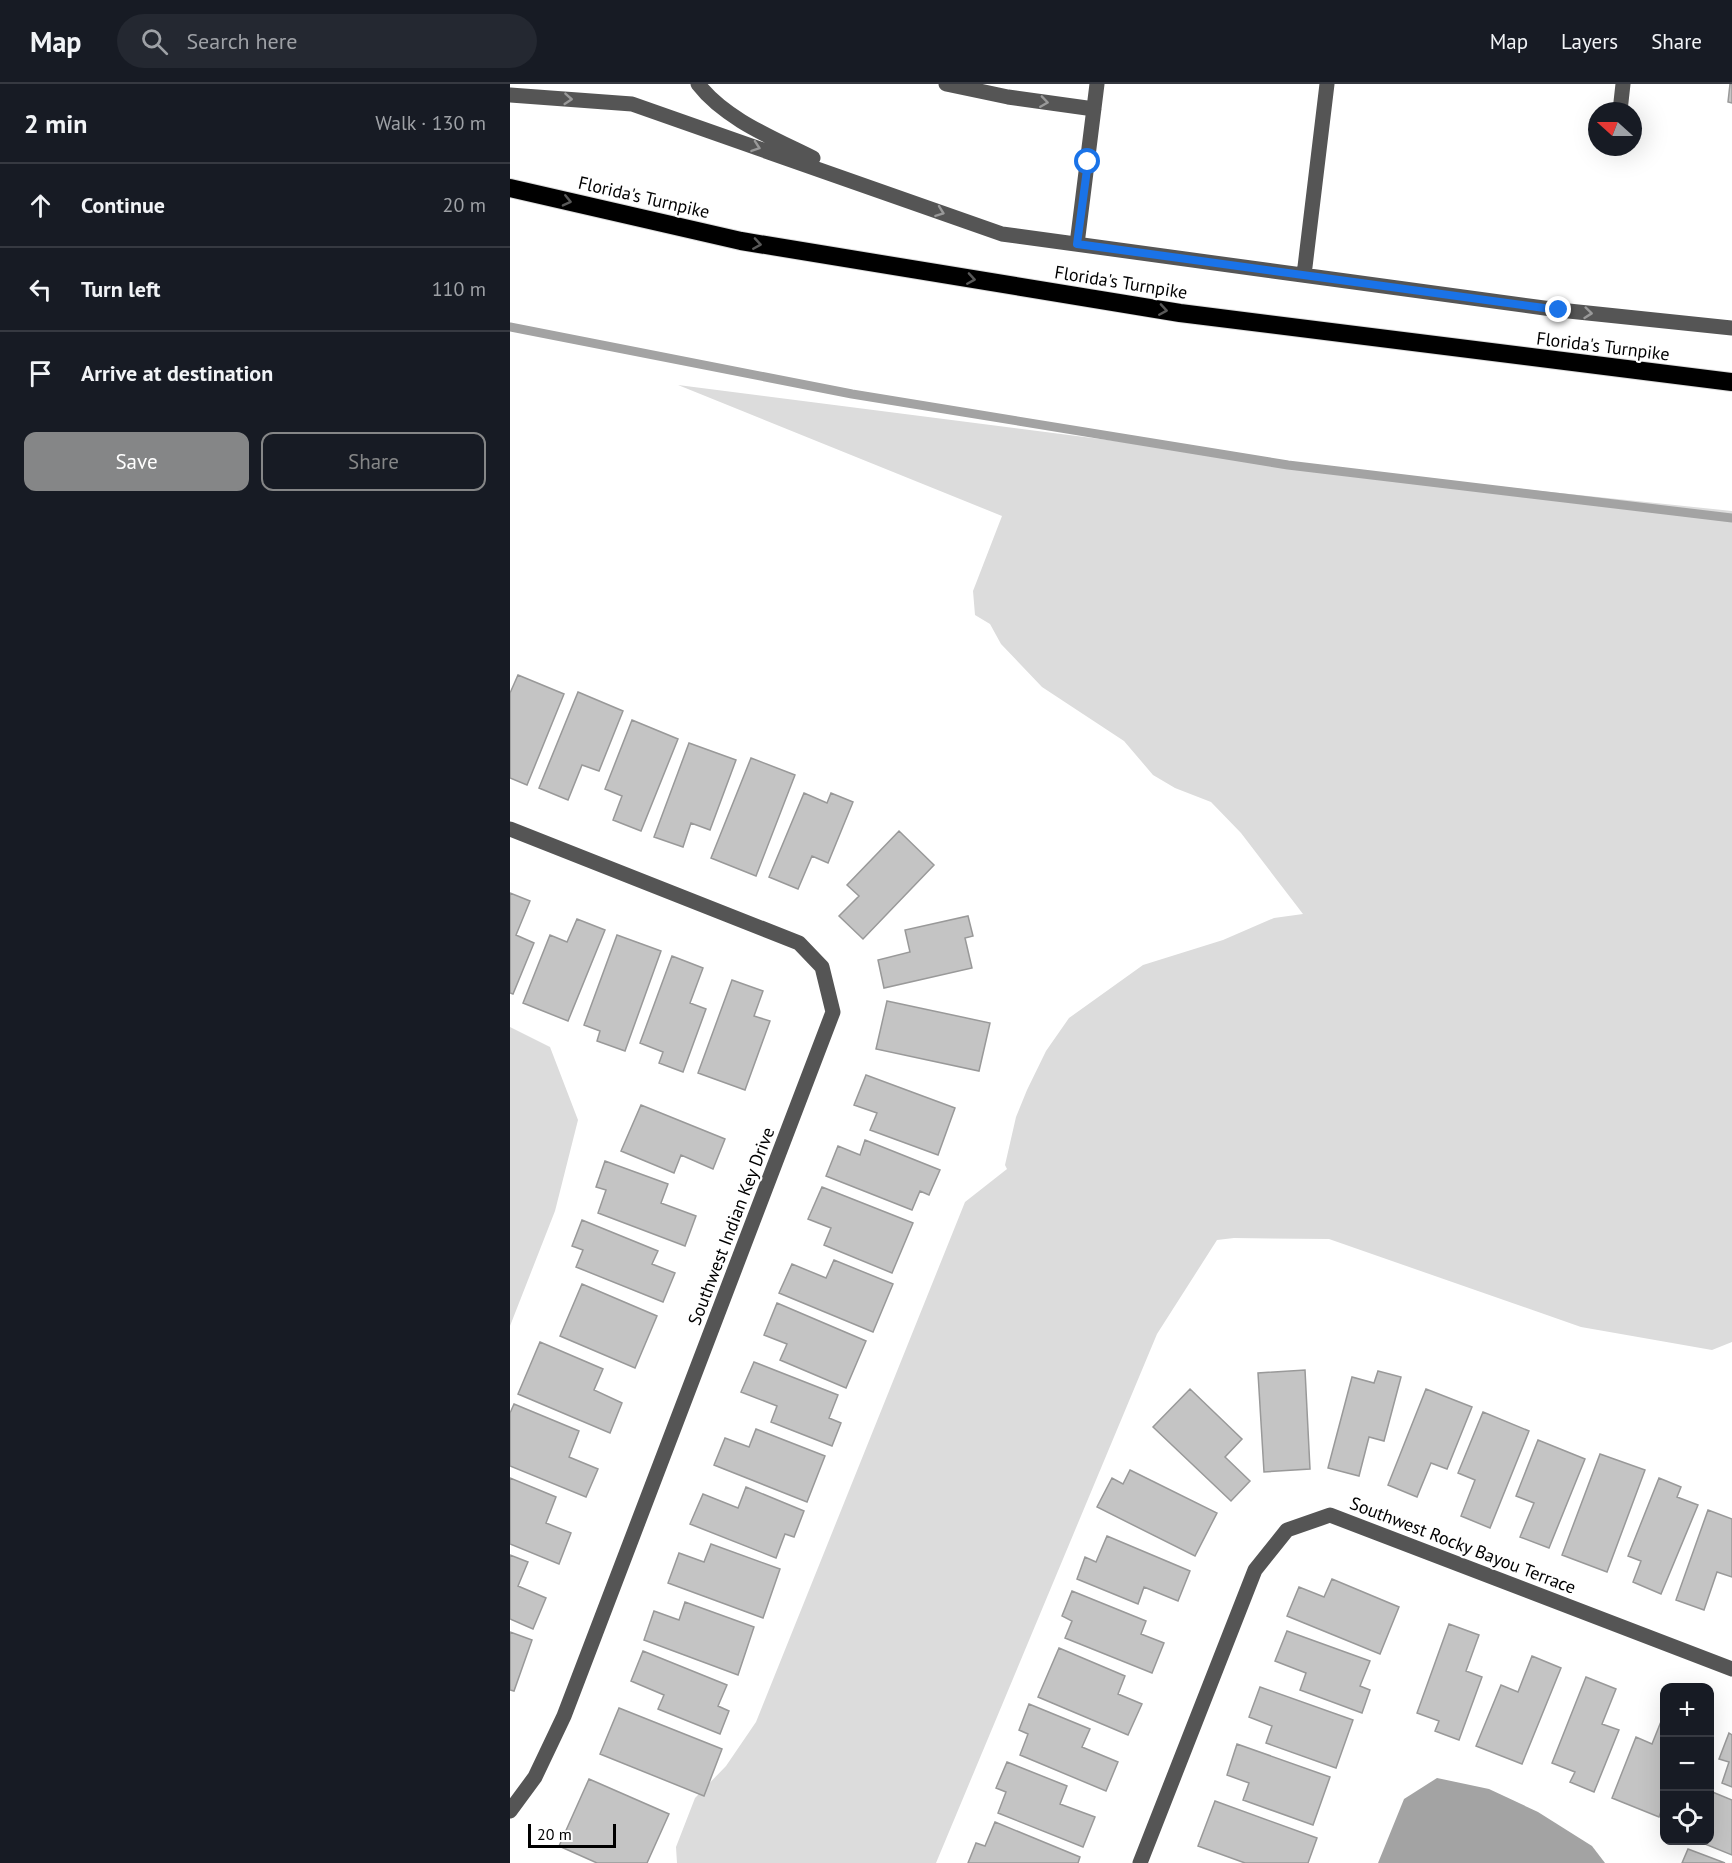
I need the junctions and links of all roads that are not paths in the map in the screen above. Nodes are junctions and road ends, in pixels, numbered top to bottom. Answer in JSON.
{"nodes":[{"id":1,"x":698,"y":84,"type":"edge"},
{"id":2,"x":946,"y":84,"type":"edge"},
{"id":3,"x":1097,"y":84,"type":"edge"},
{"id":4,"x":1327,"y":84,"type":"edge"},
{"id":5,"x":1623,"y":84,"type":"edge"},
{"id":6,"x":1009,"y":91,"type":"edge"},
{"id":7,"x":510,"y":95,"type":"edge"},
{"id":8,"x":1621,"y":102,"type":"edge"},
{"id":9,"x":1094,"y":109,"type":"junction"},
{"id":10,"x":867,"y":186,"type":"junction"},
{"id":11,"x":510,"y":188,"type":"edge"},
{"id":12,"x":1077,"y":244,"type":"junction"},
{"id":13,"x":1304,"y":275,"type":"junction"},
{"id":14,"x":1732,"y":328,"type":"edge"},
{"id":15,"x":1732,"y":382,"type":"edge"},
{"id":16,"x":510,"y":829,"type":"edge"},
{"id":17,"x":1732,"y":1669,"type":"edge"},
{"id":18,"x":510,"y":1811,"type":"edge"},
{"id":19,"x":1140,"y":1863,"type":"edge"}],
"edges":[{"from":1,"to":10,"type":"street"},
{"from":2,"to":6,"type":"street"},
{"from":3,"to":9,"type":"street"},
{"from":4,"to":13,"type":"street"},
{"from":5,"to":8,"type":"street"},
{"from":6,"to":9,"type":"street","one_way":true},
{"from":7,"to":10,"type":"street","one_way":true},
{"from":9,"to":12,"type":"street"},
{"from":10,"to":12,"type":"street","one_way":true},
{"from":11,"to":15,"type":"highway","name":"Florida's Turnpike","one_way":true},
{"from":12,"to":13,"type":"street"},
{"from":13,"to":14,"type":"street","one_way":true},
{"from":16,"to":18,"type":"street","name":"Southwest Indian Key Drive"},
{"from":17,"to":19,"type":"street","name":"Southwest Rocky Bayou Terrace"}]}
